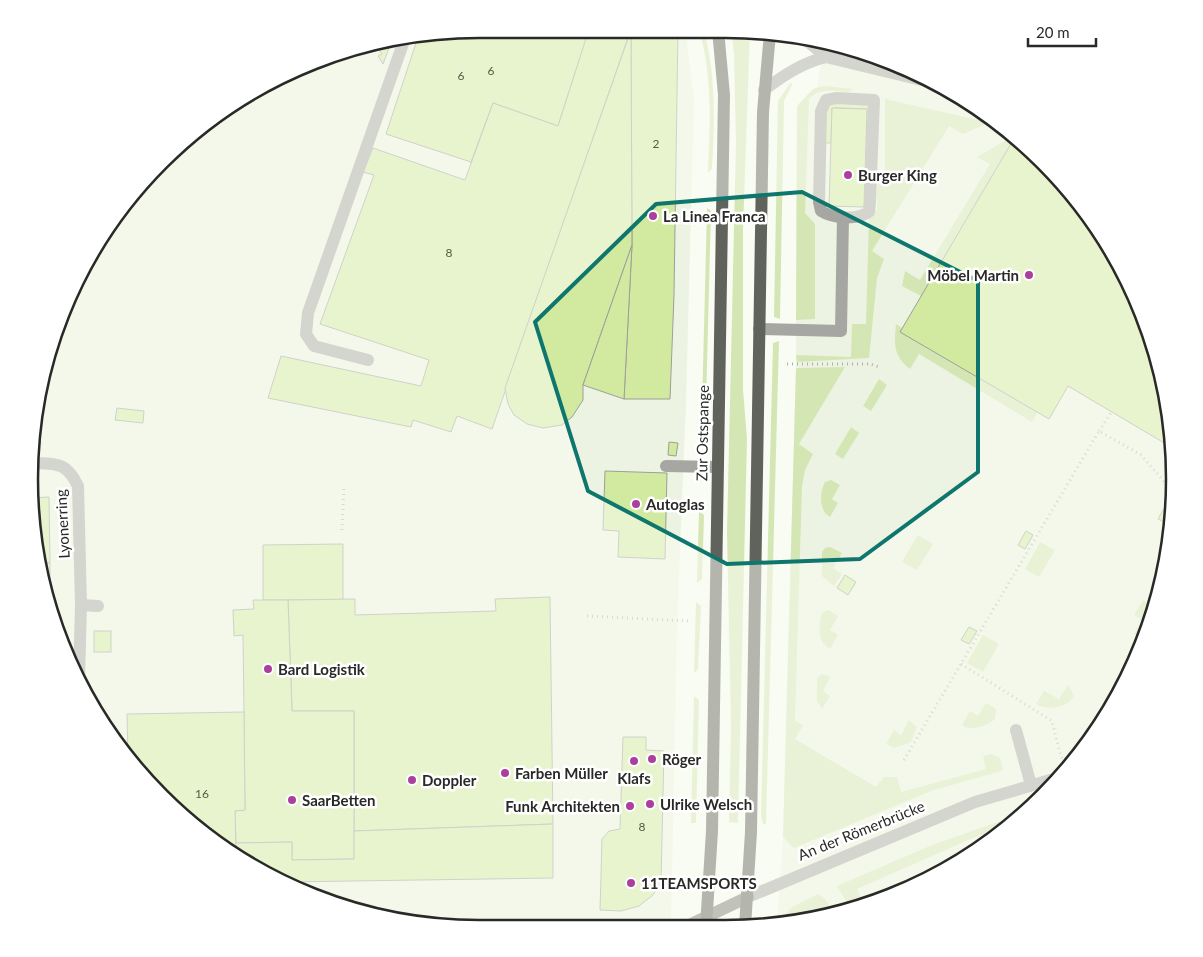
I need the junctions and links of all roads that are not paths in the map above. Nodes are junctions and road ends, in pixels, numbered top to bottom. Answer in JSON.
{"nodes":[{"id":1,"x":719,"y":38,"type":"edge"},
{"id":2,"x":769,"y":40,"type":"edge"},
{"id":3,"x":403,"y":44,"type":"edge"},
{"id":4,"x":814,"y":47,"type":"edge"},
{"id":5,"x":826,"y":57,"type":"junction"},
{"id":6,"x":904,"y":76,"type":"edge"},
{"id":7,"x":764,"y":90,"type":"junction"},
{"id":8,"x":843,"y":217,"type":"junction"},
{"id":9,"x":759,"y":329,"type":"junction"},
{"id":10,"x":368,"y":360,"type":"dead end"},
{"id":11,"x":38,"y":463,"type":"edge"},
{"id":12,"x":666,"y":466,"type":"dead end"},
{"id":13,"x":718,"y":467,"type":"junction"},
{"id":14,"x":81,"y":605,"type":"junction"},
{"id":15,"x":98,"y":606,"type":"dead end"},
{"id":16,"x":79,"y":666,"type":"edge"},
{"id":17,"x":1016,"y":730,"type":"dead end"},
{"id":18,"x":1044,"y":782,"type":"edge"},
{"id":19,"x":1030,"y":786,"type":"junction"},
{"id":20,"x":748,"y":897,"type":"junction"},
{"id":21,"x":746,"y":919,"type":"edge"},
{"id":22,"x":706,"y":920,"type":"edge"},
{"id":23,"x":709,"y":920,"type":"edge"}],
"edges":[{"from":1,"to":13,"type":"main road","name":"Zur Ostspange"},
{"from":2,"to":7,"type":"main road"},
{"from":3,"to":10,"type":"street"},
{"from":4,"to":5,"type":"street"},
{"from":5,"to":6,"type":"street"},
{"from":5,"to":7,"type":"street"},
{"from":7,"to":9,"type":"main road"},
{"from":8,"to":8,"type":"street"},
{"from":8,"to":9,"type":"street"},
{"from":9,"to":20,"type":"main road"},
{"from":11,"to":14,"type":"street","name":"Lyonerring"},
{"from":12,"to":13,"type":"street"},
{"from":13,"to":22,"type":"main road","name":"Zur Ostspange"},
{"from":14,"to":15,"type":"street"},
{"from":14,"to":16,"type":"street","name":"Lyonerring"},
{"from":17,"to":19,"type":"street"},
{"from":18,"to":19,"type":"street","name":"An der Römerbrücke"},
{"from":19,"to":20,"type":"street","name":"An der Römerbrücke"},
{"from":20,"to":21,"type":"main road"},
{"from":20,"to":23,"type":"street","name":"An der Römerbrücke"}]}
